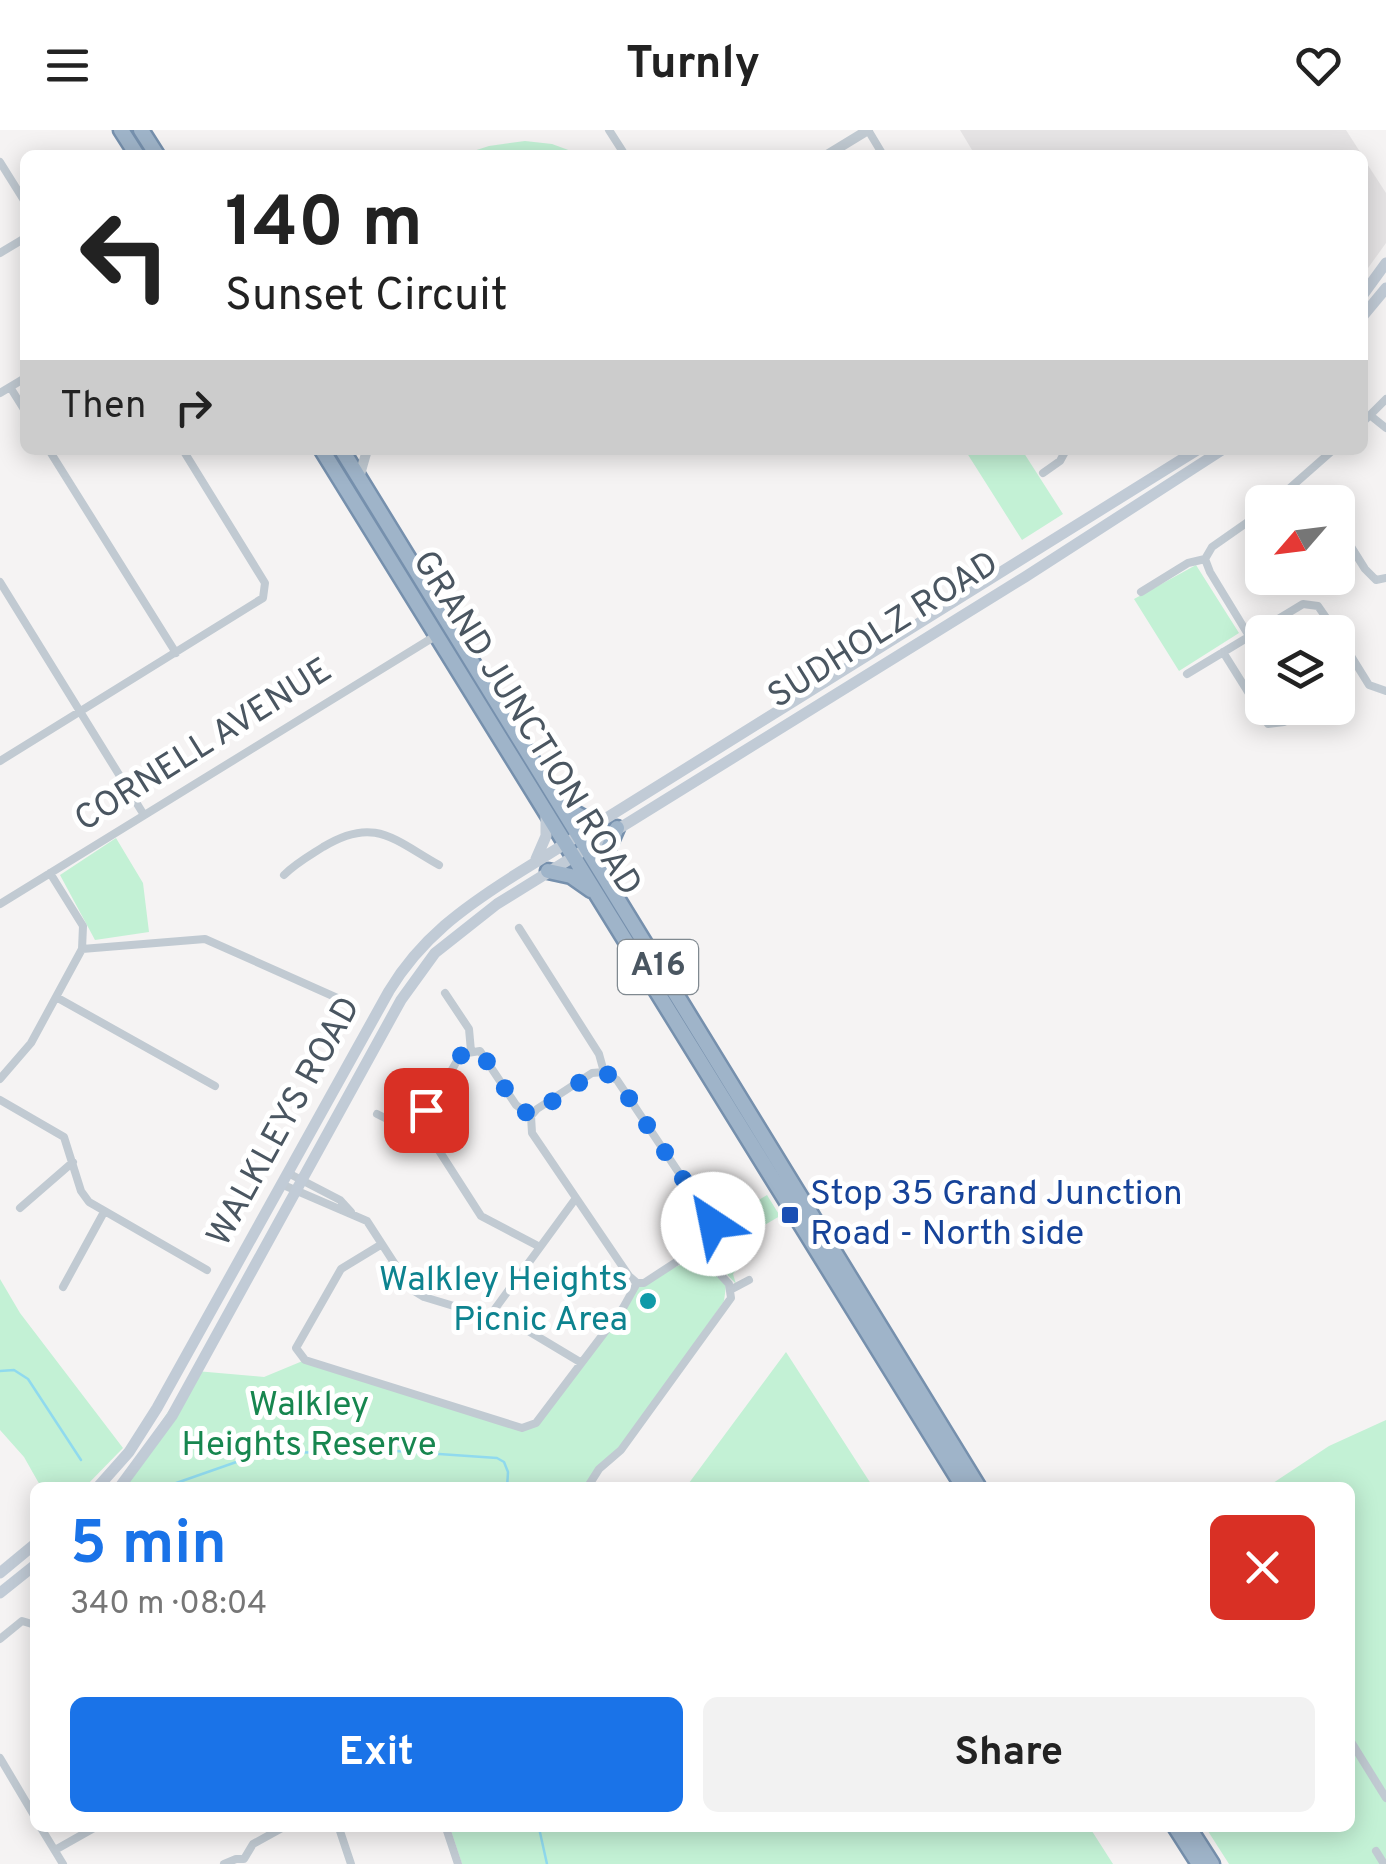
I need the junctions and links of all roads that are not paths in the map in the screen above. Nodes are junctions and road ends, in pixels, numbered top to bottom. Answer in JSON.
{"nodes":[{"id":1,"x":868,"y":130,"type":"edge"},
{"id":2,"x":835,"y":150,"type":"edge"},
{"id":3,"x":0,"y":162,"type":"edge"},
{"id":4,"x":20,"y":194,"type":"edge"},
{"id":5,"x":1386,"y":263,"type":"edge"},
{"id":6,"x":1368,"y":288,"type":"edge"},
{"id":7,"x":1386,"y":288,"type":"edge"},
{"id":8,"x":1368,"y":310,"type":"edge"},
{"id":9,"x":20,"y":381,"type":"edge"},
{"id":10,"x":10,"y":387,"type":"junction"},
{"id":11,"x":0,"y":393,"type":"edge"},
{"id":12,"x":1386,"y":399,"type":"edge"},
{"id":13,"x":20,"y":403,"type":"edge"},
{"id":14,"x":1370,"y":416,"type":"joint"},
{"id":15,"x":1386,"y":428,"type":"edge"},
{"id":16,"x":52,"y":455,"type":"edge"},
{"id":17,"x":186,"y":455,"type":"edge"},
{"id":18,"x":338,"y":455,"type":"edge"},
{"id":19,"x":338,"y":455,"type":"edge"},
{"id":20,"x":365,"y":455,"type":"edge"},
{"id":21,"x":1063,"y":455,"type":"edge"},
{"id":22,"x":1190,"y":455,"type":"edge"},
{"id":23,"x":1214,"y":455,"type":"edge"},
{"id":24,"x":1328,"y":455,"type":"edge"},
{"id":25,"x":1043,"y":473,"type":"dead end"},
{"id":26,"x":359,"y":478,"type":"junction"},
{"id":27,"x":1294,"y":485,"type":"edge"},
{"id":28,"x":1245,"y":524,"type":"edge"},
{"id":29,"x":1355,"y":554,"type":"edge"},
{"id":30,"x":1205,"y":558,"type":"junction"},
{"id":31,"x":1386,"y":578,"type":"edge"},
{"id":32,"x":0,"y":582,"type":"edge"},
{"id":33,"x":1141,"y":592,"type":"dead end"},
{"id":34,"x":1282,"y":615,"type":"edge"},
{"id":35,"x":1324,"y":615,"type":"edge"},
{"id":36,"x":1245,"y":629,"type":"edge"},
{"id":37,"x":443,"y":631,"type":"junction"},
{"id":38,"x":1245,"y":638,"type":"edge"},
{"id":39,"x":1223,"y":652,"type":"junction"},
{"id":40,"x":176,"y":653,"type":"junction"},
{"id":41,"x":1355,"y":663,"type":"edge"},
{"id":42,"x":1187,"y":674,"type":"dead end"},
{"id":43,"x":1245,"y":687,"type":"edge"},
{"id":44,"x":1386,"y":692,"type":"edge"},
{"id":45,"x":80,"y":712,"type":"junction"},
{"id":46,"x":0,"y":762,"type":"edge"},
{"id":47,"x":551,"y":807,"type":"junction"},
{"id":48,"x":144,"y":815,"type":"junction"},
{"id":49,"x":601,"y":822,"type":"junction"},
{"id":50,"x":617,"y":828,"type":"junction"},
{"id":51,"x":575,"y":846,"type":"junction"},
{"id":52,"x":439,"y":865,"type":"dead end"},
{"id":53,"x":541,"y":867,"type":"junction"},
{"id":54,"x":50,"y":873,"type":"junction"},
{"id":55,"x":284,"y":874,"type":"dead end"},
{"id":56,"x":601,"y":888,"type":"junction"},
{"id":57,"x":0,"y":904,"type":"edge"},
{"id":58,"x":519,"y":928,"type":"dead end"},
{"id":59,"x":538,"y":932,"type":"dead end"},
{"id":60,"x":526,"y":940,"type":"junction"},
{"id":61,"x":82,"y":949,"type":"junction"},
{"id":62,"x":445,"y":992,"type":"dead end"},
{"id":63,"x":56,"y":998,"type":"junction"},
{"id":64,"x":354,"y":1005,"type":"dead end"},
{"id":65,"x":472,"y":1050,"type":"junction"},
{"id":66,"x":604,"y":1072,"type":"junction"},
{"id":67,"x":0,"y":1079,"type":"edge"},
{"id":68,"x":214,"y":1086,"type":"dead end"},
{"id":69,"x":0,"y":1100,"type":"edge"},
{"id":70,"x":377,"y":1114,"type":"dead end"},
{"id":71,"x":531,"y":1116,"type":"junction"},
{"id":72,"x":426,"y":1126,"type":"junction"},
{"id":73,"x":73,"y":1162,"type":"junction"},
{"id":74,"x":285,"y":1178,"type":"junction"},
{"id":75,"x":299,"y":1185,"type":"junction"},
{"id":76,"x":576,"y":1198,"type":"junction"},
{"id":77,"x":20,"y":1208,"type":"dead end"},
{"id":78,"x":104,"y":1212,"type":"junction"},
{"id":79,"x":382,"y":1244,"type":"junction"},
{"id":80,"x":540,"y":1247,"type":"junction"},
{"id":81,"x":698,"y":1250,"type":"junction"},
{"id":82,"x":207,"y":1270,"type":"dead end"},
{"id":83,"x":750,"y":1280,"type":"dead end"},
{"id":84,"x":637,"y":1283,"type":"junction"},
{"id":85,"x":63,"y":1287,"type":"dead end"},
{"id":86,"x":732,"y":1289,"type":"junction"},
{"id":87,"x":489,"y":1317,"type":"junction"},
{"id":88,"x":580,"y":1362,"type":"junction"},
{"id":89,"x":102,"y":1482,"type":"edge"},
{"id":90,"x":124,"y":1482,"type":"edge"},
{"id":91,"x":591,"y":1482,"type":"edge"},
{"id":92,"x":960,"y":1482,"type":"edge"},
{"id":93,"x":975,"y":1482,"type":"edge"},
{"id":94,"x":30,"y":1548,"type":"edge"},
{"id":95,"x":30,"y":1568,"type":"edge"},
{"id":96,"x":0,"y":1573,"type":"edge"},
{"id":97,"x":0,"y":1593,"type":"edge"},
{"id":98,"x":30,"y":1624,"type":"edge"},
{"id":99,"x":0,"y":1639,"type":"edge"},
{"id":100,"x":1355,"y":1748,"type":"edge"},
{"id":101,"x":0,"y":1758,"type":"edge"},
{"id":102,"x":1386,"y":1798,"type":"edge"},
{"id":103,"x":30,"y":1809,"type":"edge"},
{"id":104,"x":44,"y":1832,"type":"edge"},
{"id":105,"x":87,"y":1832,"type":"edge"},
{"id":106,"x":275,"y":1832,"type":"edge"},
{"id":107,"x":340,"y":1832,"type":"edge"},
{"id":108,"x":447,"y":1832,"type":"edge"},
{"id":109,"x":1179,"y":1832,"type":"edge"},
{"id":110,"x":1192,"y":1832,"type":"edge"},
{"id":111,"x":55,"y":1850,"type":"junction"},
{"id":112,"x":1376,"y":1851,"type":"dead end"},
{"id":113,"x":246,"y":1862,"type":"edge"},
{"id":114,"x":63,"y":1864,"type":"edge"},
{"id":115,"x":224,"y":1864,"type":"edge"},
{"id":116,"x":351,"y":1864,"type":"edge"},
{"id":117,"x":458,"y":1864,"type":"edge"},
{"id":118,"x":1199,"y":1864,"type":"edge"},
{"id":119,"x":1212,"y":1864,"type":"edge"},
{"id":120,"x":1384,"y":1864,"type":"edge"}],
"edges":[{"from":1,"to":2,"type":"street"},
{"from":3,"to":4,"type":"street"},
{"from":5,"to":6,"type":"main road"},
{"from":7,"to":8,"type":"main road"},
{"from":9,"to":10,"type":"street"},
{"from":10,"to":11,"type":"street"},
{"from":10,"to":13,"type":"street"},
{"from":12,"to":14,"type":"street"},
{"from":14,"to":15,"type":"street"},
{"from":16,"to":40,"type":"street"},
{"from":17,"to":40,"type":"street"},
{"from":18,"to":26,"type":"highway","name":"GRAND JUNCTION ROAD","number":"A16"},
{"from":19,"to":37,"type":"highway","name":"GRAND JUNCTION ROAD","number":"A16"},
{"from":20,"to":26,"type":"street"},
{"from":21,"to":25,"type":"street"},
{"from":22,"to":49,"type":"main road","name":"SUDHOLZ ROAD"},
{"from":23,"to":50,"type":"main road","name":"SUDHOLZ ROAD"},
{"from":24,"to":27,"type":"street"},
{"from":26,"to":37,"type":"highway","name":"GRAND JUNCTION ROAD","number":"A16"},
{"from":28,"to":30,"type":"street"},
{"from":29,"to":31,"type":"street"},
{"from":30,"to":33,"type":"street"},
{"from":30,"to":36,"type":"street"},
{"from":32,"to":45,"type":"street"},
{"from":34,"to":35,"type":"street"},
{"from":37,"to":47,"type":"highway","name":"GRAND JUNCTION ROAD","number":"A16"},
{"from":37,"to":48,"type":"street","name":"CORNELL AVENUE"},
{"from":38,"to":39,"type":"street"},
{"from":39,"to":42,"type":"street"},
{"from":39,"to":43,"type":"street"},
{"from":40,"to":45,"type":"street"},
{"from":41,"to":44,"type":"street"},
{"from":45,"to":46,"type":"street"},
{"from":45,"to":48,"type":"street"},
{"from":47,"to":49,"type":"highway"},
{"from":47,"to":51,"type":"highway","name":"GRAND JUNCTION ROAD","number":"A16"},
{"from":47,"to":53,"type":"main road"},
{"from":48,"to":54,"type":"street","name":"CORNELL AVENUE"},
{"from":49,"to":51,"type":"main road","name":"SUDHOLZ ROAD"},
{"from":50,"to":51,"type":"main road","name":"SUDHOLZ ROAD"},
{"from":50,"to":56,"type":"highway"},
{"from":51,"to":53,"type":"main road","name":"WALKLEYS ROAD"},
{"from":51,"to":56,"type":"highway","name":"GRAND JUNCTION ROAD","number":"A16"},
{"from":52,"to":55,"type":"street"},
{"from":53,"to":56,"type":"highway"},
{"from":53,"to":74,"type":"main road","name":"WALKLEYS ROAD"},
{"from":53,"to":75,"type":"main road","name":"WALKLEYS ROAD"},
{"from":54,"to":57,"type":"street","name":"CORNELL AVENUE"},
{"from":54,"to":61,"type":"street"},
{"from":56,"to":92,"type":"highway","name":"GRAND JUNCTION ROAD","number":"A16"},
{"from":56,"to":93,"type":"highway","name":"GRAND JUNCTION ROAD","number":"A16"},
{"from":58,"to":60,"type":"street"},
{"from":59,"to":60,"type":"street"},
{"from":60,"to":66,"type":"street"},
{"from":61,"to":63,"type":"street"},
{"from":61,"to":64,"type":"street"},
{"from":62,"to":65,"type":"street"},
{"from":63,"to":67,"type":"street"},
{"from":63,"to":68,"type":"street"},
{"from":65,"to":71,"type":"street"},
{"from":65,"to":72,"type":"street"},
{"from":66,"to":71,"type":"street"},
{"from":66,"to":81,"type":"street"},
{"from":69,"to":73,"type":"street"},
{"from":70,"to":72,"type":"street"},
{"from":71,"to":76,"type":"street"},
{"from":72,"to":80,"type":"street"},
{"from":73,"to":77,"type":"street"},
{"from":73,"to":78,"type":"street"},
{"from":74,"to":75,"type":"street"},
{"from":74,"to":89,"type":"main road","name":"WALKLEYS ROAD"},
{"from":75,"to":79,"type":"street"},
{"from":75,"to":90,"type":"main road","name":"WALKLEYS ROAD"},
{"from":76,"to":80,"type":"street"},
{"from":76,"to":84,"type":"street"},
{"from":78,"to":82,"type":"street"},
{"from":78,"to":85,"type":"street"},
{"from":79,"to":87,"type":"street"},
{"from":79,"to":88,"type":"street"},
{"from":80,"to":87,"type":"street"},
{"from":81,"to":84,"type":"street"},
{"from":81,"to":86,"type":"street"},
{"from":83,"to":86,"type":"street"},
{"from":84,"to":88,"type":"street"},
{"from":86,"to":91,"type":"street"},
{"from":87,"to":88,"type":"street"},
{"from":94,"to":96,"type":"main road"},
{"from":95,"to":97,"type":"main road"},
{"from":98,"to":99,"type":"street"},
{"from":100,"to":102,"type":"street"},
{"from":101,"to":103,"type":"street"},
{"from":104,"to":111,"type":"street"},
{"from":105,"to":111,"type":"street"},
{"from":106,"to":113,"type":"street"},
{"from":107,"to":116,"type":"street"},
{"from":108,"to":117,"type":"street"},
{"from":109,"to":118,"type":"highway"},
{"from":110,"to":119,"type":"highway"},
{"from":111,"to":114,"type":"street"},
{"from":112,"to":120,"type":"street"},
{"from":113,"to":115,"type":"street"}]}
